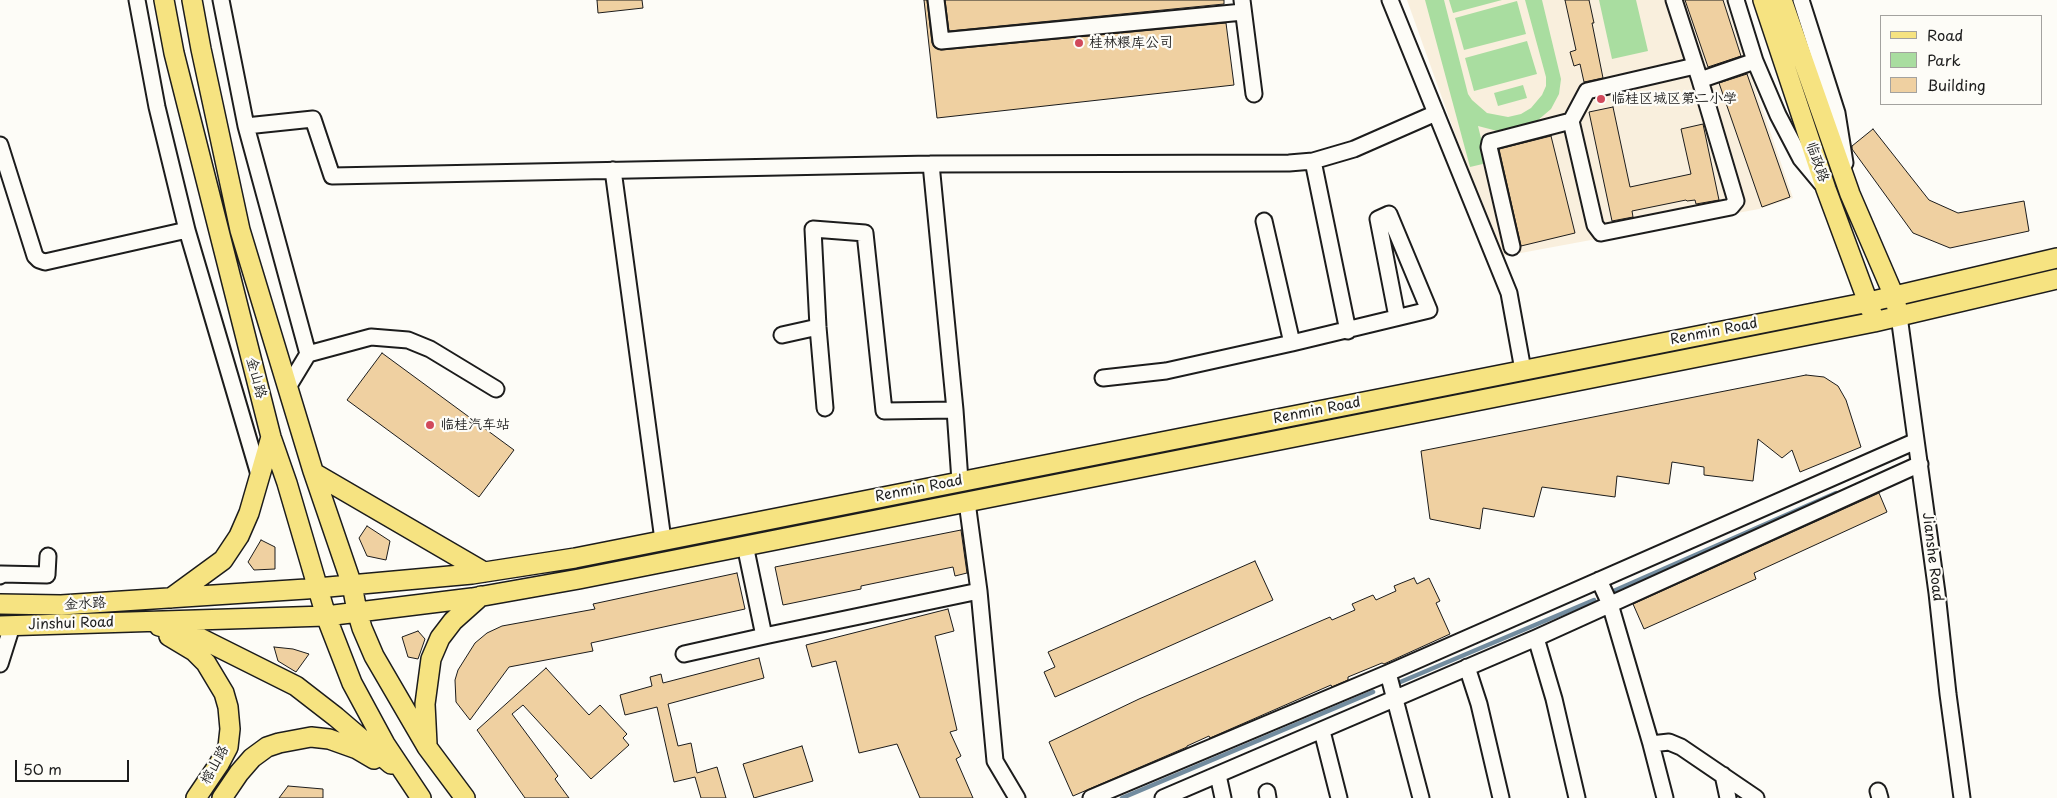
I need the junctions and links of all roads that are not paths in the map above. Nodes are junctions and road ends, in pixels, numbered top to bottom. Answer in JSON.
{"nodes":[{"id":1,"x":137,"y":0,"type":"edge"},
{"id":2,"x":164,"y":0,"type":"edge"},
{"id":3,"x":192,"y":0,"type":"edge"},
{"id":4,"x":220,"y":0,"type":"edge"},
{"id":5,"x":936,"y":0,"type":"edge"},
{"id":6,"x":1390,"y":0,"type":"edge"},
{"id":7,"x":1674,"y":0,"type":"edge"},
{"id":8,"x":1736,"y":0,"type":"edge"},
{"id":9,"x":1762,"y":0,"type":"edge"},
{"id":10,"x":1782,"y":0,"type":"edge"},
{"id":11,"x":1801,"y":0,"type":"edge"},
{"id":12,"x":1243,"y":6,"type":"edge"},
{"id":13,"x":1755,"y":61,"type":"junction"},
{"id":14,"x":1698,"y":73,"type":"junction"},
{"id":15,"x":1254,"y":94,"type":"dead end"},
{"id":16,"x":1436,"y":113,"type":"junction"},
{"id":17,"x":1571,"y":121,"type":"junction"},
{"id":18,"x":246,"y":126,"type":"junction"},
{"id":19,"x":0,"y":145,"type":"edge"},
{"id":20,"x":1313,"y":161,"type":"junction"},
{"id":21,"x":931,"y":164,"type":"junction"},
{"id":22,"x":612,"y":170,"type":"junction"},
{"id":23,"x":1826,"y":189,"type":"junction"},
{"id":24,"x":1850,"y":194,"type":"junction"},
{"id":25,"x":1264,"y":221,"type":"dead end"},
{"id":26,"x":187,"y":230,"type":"junction"},
{"id":27,"x":1512,"y":246,"type":"dead end"},
{"id":28,"x":2057,"y":258,"type":"edge"},
{"id":29,"x":2057,"y":279,"type":"edge"},
{"id":30,"x":1894,"y":296,"type":"junction"},
{"id":31,"x":1869,"y":302,"type":"junction"},
{"id":32,"x":1899,"y":316,"type":"junction"},
{"id":33,"x":1396,"y":317,"type":"junction"},
{"id":34,"x":1874,"y":322,"type":"junction"},
{"id":35,"x":818,"y":327,"type":"junction"},
{"id":36,"x":1348,"y":331,"type":"junction"},
{"id":37,"x":782,"y":335,"type":"dead end"},
{"id":38,"x":1292,"y":343,"type":"junction"},
{"id":39,"x":308,"y":354,"type":"junction"},
{"id":40,"x":1523,"y":370,"type":"junction"},
{"id":41,"x":1103,"y":378,"type":"dead end"},
{"id":42,"x":288,"y":387,"type":"junction"},
{"id":43,"x":496,"y":389,"type":"dead end"},
{"id":44,"x":825,"y":408,"type":"dead end"},
{"id":45,"x":955,"y":410,"type":"junction"},
{"id":46,"x":271,"y":437,"type":"junction"},
{"id":47,"x":1916,"y":441,"type":"junction"},
{"id":48,"x":1920,"y":464,"type":"junction"},
{"id":49,"x":314,"y":473,"type":"junction"},
{"id":50,"x":260,"y":478,"type":"junction"},
{"id":51,"x":960,"y":481,"type":"junction"},
{"id":52,"x":967,"y":502,"type":"junction"},
{"id":53,"x":663,"y":540,"type":"junction"},
{"id":54,"x":745,"y":545,"type":"junction"},
{"id":55,"x":48,"y":556,"type":"dead end"},
{"id":56,"x":484,"y":572,"type":"junction"},
{"id":57,"x":0,"y":576,"type":"edge"},
{"id":58,"x":1599,"y":580,"type":"junction"},
{"id":59,"x":352,"y":585,"type":"junction"},
{"id":60,"x":319,"y":588,"type":"junction"},
{"id":61,"x":979,"y":591,"type":"junction"},
{"id":62,"x":481,"y":596,"type":"junction"},
{"id":63,"x":170,"y":599,"type":"junction"},
{"id":64,"x":0,"y":604,"type":"edge"},
{"id":65,"x":1610,"y":604,"type":"junction"},
{"id":66,"x":357,"y":611,"type":"junction"},
{"id":67,"x":326,"y":616,"type":"junction"},
{"id":68,"x":141,"y":621,"type":"junction"},
{"id":69,"x":6,"y":626,"type":"edge"},
{"id":70,"x":764,"y":636,"type":"junction"},
{"id":71,"x":1536,"y":638,"type":"junction"},
{"id":72,"x":684,"y":654,"type":"dead end"},
{"id":73,"x":0,"y":664,"type":"edge"},
{"id":74,"x":1467,"y":667,"type":"junction"},
{"id":75,"x":1388,"y":673,"type":"junction"},
{"id":76,"x":1394,"y":698,"type":"junction"},
{"id":77,"x":1322,"y":731,"type":"junction"},
{"id":78,"x":1651,"y":744,"type":"junction"},
{"id":79,"x":427,"y":748,"type":"junction"},
{"id":80,"x":1218,"y":775,"type":"junction"},
{"id":81,"x":1723,"y":775,"type":"junction"},
{"id":82,"x":405,"y":776,"type":"junction"},
{"id":83,"x":196,"y":798,"type":"edge"},
{"id":84,"x":222,"y":798,"type":"edge"},
{"id":85,"x":421,"y":798,"type":"edge"},
{"id":86,"x":465,"y":798,"type":"edge"},
{"id":87,"x":1017,"y":798,"type":"edge"},
{"id":88,"x":1091,"y":798,"type":"edge"},
{"id":89,"x":1163,"y":798,"type":"edge"},
{"id":90,"x":1223,"y":798,"type":"edge"},
{"id":91,"x":1339,"y":798,"type":"edge"},
{"id":92,"x":1421,"y":798,"type":"edge"},
{"id":93,"x":1501,"y":798,"type":"edge"},
{"id":94,"x":1577,"y":798,"type":"edge"},
{"id":95,"x":1665,"y":798,"type":"edge"},
{"id":96,"x":1728,"y":798,"type":"edge"},
{"id":97,"x":1756,"y":798,"type":"edge"},
{"id":98,"x":1962,"y":798,"type":"edge"}],
"edges":[{"from":1,"to":26,"type":"street"},
{"from":2,"to":46,"type":"main road","name":"金山路"},
{"from":3,"to":42,"type":"main road","name":"金山路"},
{"from":4,"to":18,"type":"street"},
{"from":5,"to":12,"type":"street"},
{"from":6,"to":16,"type":"street"},
{"from":7,"to":14,"type":"street"},
{"from":8,"to":13,"type":"street"},
{"from":9,"to":23,"type":"main road","name":"临政路"},
{"from":10,"to":24,"type":"main road","name":"临政路"},
{"from":11,"to":24,"type":"street"},
{"from":12,"to":15,"type":"street"},
{"from":13,"to":14,"type":"street"},
{"from":13,"to":23,"type":"street"},
{"from":14,"to":17,"type":"street"},
{"from":14,"to":17,"type":"street"},
{"from":16,"to":20,"type":"street"},
{"from":16,"to":40,"type":"street"},
{"from":17,"to":27,"type":"street"},
{"from":18,"to":22,"type":"street"},
{"from":18,"to":39,"type":"street"},
{"from":19,"to":26,"type":"street"},
{"from":20,"to":21,"type":"street"},
{"from":20,"to":36,"type":"street"},
{"from":21,"to":22,"type":"street"},
{"from":21,"to":45,"type":"street"},
{"from":22,"to":53,"type":"street"},
{"from":23,"to":31,"type":"main road","name":"临政路"},
{"from":24,"to":30,"type":"main road","name":"临政路"},
{"from":25,"to":38,"type":"street"},
{"from":26,"to":50,"type":"street"},
{"from":28,"to":30,"type":"main road","name":"Renmin Road"},
{"from":29,"to":32,"type":"main road","name":"Renmin Road"},
{"from":30,"to":31,"type":"main road","name":"Renmin Road"},
{"from":30,"to":32,"type":"main road","name":"临政路"},
{"from":31,"to":34,"type":"main road","name":"临政路"},
{"from":31,"to":40,"type":"main road","name":"Renmin Road"},
{"from":32,"to":34,"type":"main road","name":"Renmin Road"},
{"from":32,"to":47,"type":"street","name":"Jianshe Road"},
{"from":33,"to":33,"type":"street"},
{"from":33,"to":36,"type":"street"},
{"from":34,"to":52,"type":"main road","name":"Renmin Road"},
{"from":35,"to":37,"type":"street"},
{"from":35,"to":44,"type":"street"},
{"from":35,"to":45,"type":"street"},
{"from":36,"to":38,"type":"street"},
{"from":38,"to":41,"type":"street"},
{"from":39,"to":42,"type":"street"},
{"from":39,"to":43,"type":"street"},
{"from":40,"to":51,"type":"main road","name":"Renmin Road"},
{"from":42,"to":49,"type":"main road","name":"金山路"},
{"from":45,"to":51,"type":"street"},
{"from":46,"to":50,"type":"main road"},
{"from":46,"to":60,"type":"main road","name":"金山路"},
{"from":47,"to":48,"type":"street","name":"Jianshe Road"},
{"from":47,"to":58,"type":"street"},
{"from":48,"to":65,"type":"street"},
{"from":48,"to":98,"type":"street","name":"Jianshe Road"},
{"from":49,"to":56,"type":"main road"},
{"from":49,"to":59,"type":"main road","name":"金山路"},
{"from":50,"to":63,"type":"main road"},
{"from":51,"to":53,"type":"main road","name":"Renmin Road"},
{"from":52,"to":54,"type":"main road","name":"Renmin Road"},
{"from":52,"to":61,"type":"street"},
{"from":53,"to":56,"type":"main road","name":"Renmin Road"},
{"from":54,"to":62,"type":"main road","name":"Renmin Road"},
{"from":54,"to":70,"type":"street"},
{"from":55,"to":57,"type":"street"},
{"from":56,"to":59,"type":"main road","name":"Renmin Road"},
{"from":58,"to":65,"type":"street"},
{"from":58,"to":75,"type":"street"},
{"from":59,"to":60,"type":"main road","name":"金水路"},
{"from":59,"to":66,"type":"main road","name":"金山路"},
{"from":60,"to":63,"type":"main road","name":"金水路"},
{"from":60,"to":67,"type":"main road","name":"金山路"},
{"from":61,"to":70,"type":"street"},
{"from":61,"to":87,"type":"street"},
{"from":62,"to":66,"type":"main road","name":"Renmin Road"},
{"from":62,"to":79,"type":"main road"},
{"from":63,"to":64,"type":"main road","name":"金水路"},
{"from":65,"to":71,"type":"street"},
{"from":65,"to":78,"type":"street"},
{"from":66,"to":67,"type":"main road","name":"Jinshui Road"},
{"from":66,"to":79,"type":"main road","name":"金山路"},
{"from":67,"to":68,"type":"main road","name":"Jinshui Road"},
{"from":67,"to":82,"type":"main road","name":"金山路"},
{"from":68,"to":69,"type":"main road","name":"Jinshui Road"},
{"from":68,"to":82,"type":"main road"},
{"from":68,"to":83,"type":"main road","name":"榕山路"},
{"from":69,"to":73,"type":"street"},
{"from":70,"to":72,"type":"street"},
{"from":71,"to":74,"type":"street"},
{"from":71,"to":94,"type":"street"},
{"from":74,"to":76,"type":"street"},
{"from":74,"to":93,"type":"street"},
{"from":75,"to":76,"type":"street"},
{"from":75,"to":88,"type":"street"},
{"from":76,"to":77,"type":"street"},
{"from":76,"to":92,"type":"street"},
{"from":77,"to":80,"type":"street"},
{"from":77,"to":91,"type":"street"},
{"from":78,"to":81,"type":"street"},
{"from":78,"to":95,"type":"street"},
{"from":79,"to":86,"type":"main road","name":"金山路"},
{"from":80,"to":89,"type":"street"},
{"from":80,"to":90,"type":"street"},
{"from":81,"to":96,"type":"street"},
{"from":81,"to":97,"type":"street"},
{"from":82,"to":84,"type":"main road","name":"榕山路"},
{"from":82,"to":85,"type":"main road"}]}
